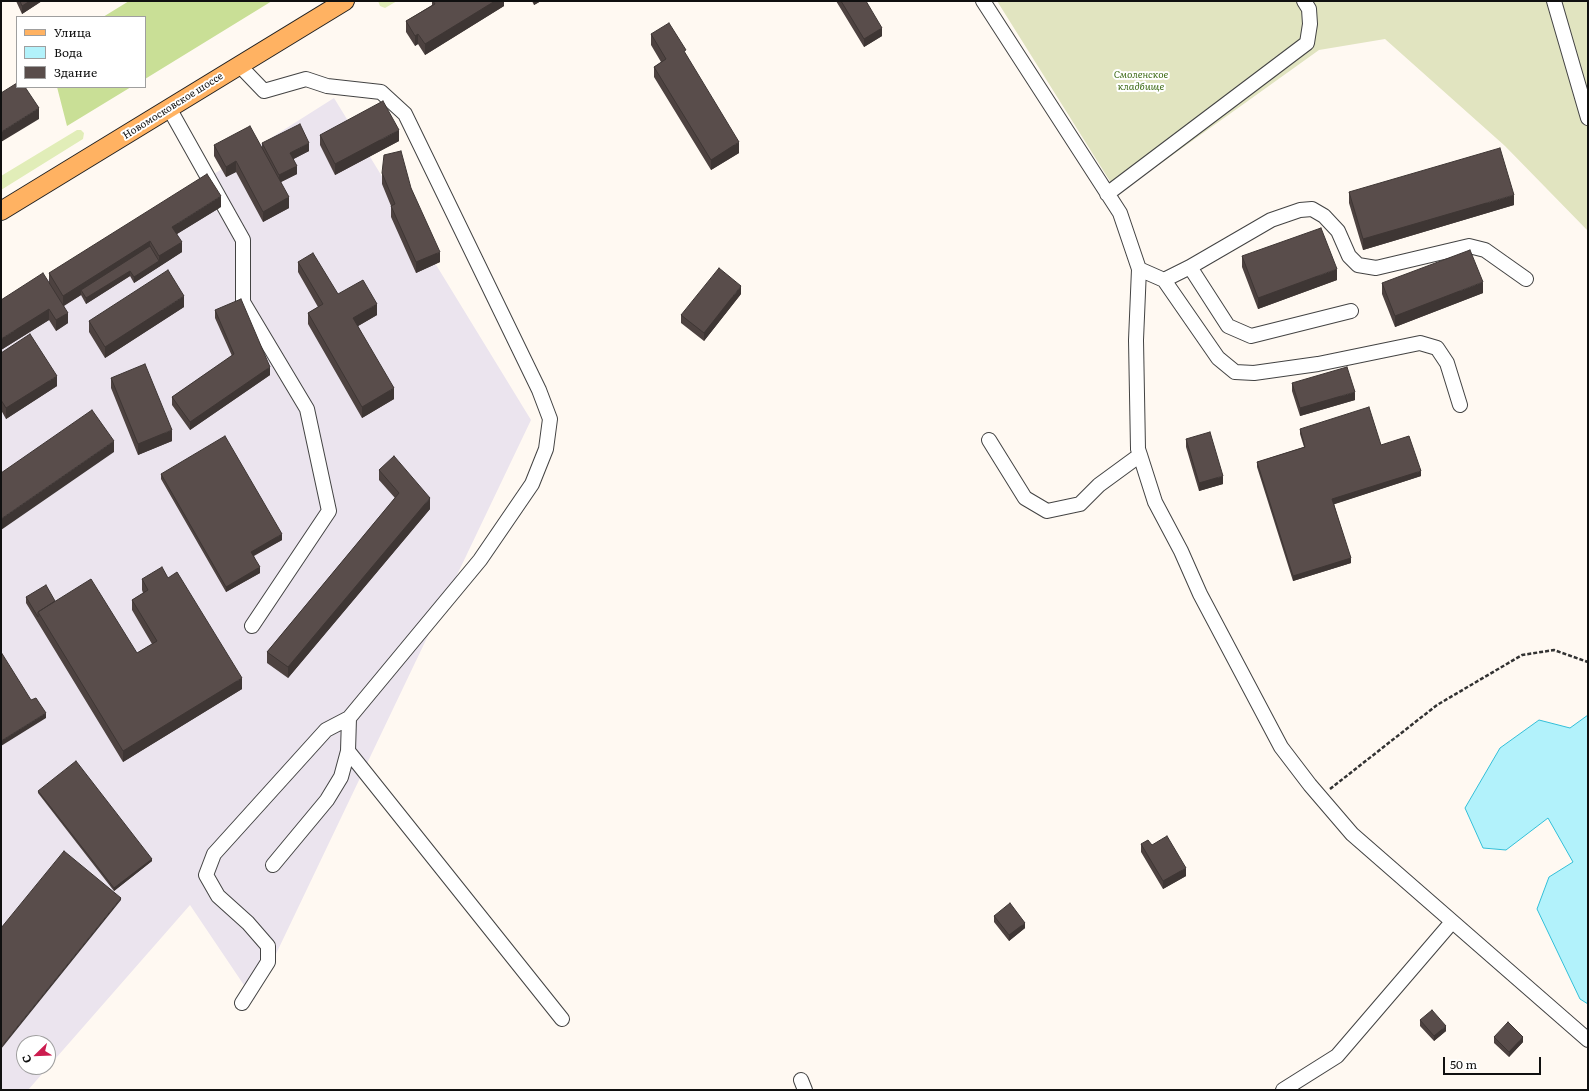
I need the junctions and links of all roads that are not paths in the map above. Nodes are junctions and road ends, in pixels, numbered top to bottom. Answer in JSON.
{"nodes":[{"id":1,"x":345,"y":1,"type":"edge"},
{"id":2,"x":983,"y":1,"type":"edge"},
{"id":3,"x":1304,"y":1,"type":"edge"},
{"id":4,"x":1554,"y":1,"type":"edge"},
{"id":5,"x":239,"y":65,"type":"junction"},
{"id":6,"x":169,"y":108,"type":"junction"},
{"id":7,"x":1588,"y":118,"type":"edge"},
{"id":8,"x":1108,"y":194,"type":"junction"},
{"id":9,"x":1,"y":211,"type":"edge"},
{"id":10,"x":1190,"y":267,"type":"junction"},
{"id":11,"x":1139,"y":269,"type":"junction"},
{"id":12,"x":1526,"y":279,"type":"dead end"},
{"id":13,"x":1164,"y":280,"type":"junction"},
{"id":14,"x":1351,"y":311,"type":"dead end"},
{"id":15,"x":1460,"y":405,"type":"dead end"},
{"id":16,"x":989,"y":440,"type":"dead end"},
{"id":17,"x":1140,"y":455,"type":"junction"},
{"id":18,"x":252,"y":626,"type":"dead end"},
{"id":19,"x":349,"y":718,"type":"junction"},
{"id":20,"x":348,"y":751,"type":"junction"},
{"id":21,"x":273,"y":865,"type":"dead end"},
{"id":22,"x":1452,"y":922,"type":"junction"},
{"id":23,"x":242,"y":1003,"type":"dead end"},
{"id":24,"x":562,"y":1019,"type":"dead end"},
{"id":25,"x":1588,"y":1040,"type":"edge"},
{"id":26,"x":1283,"y":1090,"type":"edge"}],
"edges":[{"from":1,"to":5,"type":"main road","name":"Новомосковское шоссе"},
{"from":2,"to":8,"type":"street"},
{"from":3,"to":8,"type":"street"},
{"from":4,"to":7,"type":"street"},
{"from":5,"to":6,"type":"main road","name":"Новомосковское шоссе"},
{"from":5,"to":19,"type":"street"},
{"from":6,"to":9,"type":"main road","name":"Новомосковское шоссе"},
{"from":6,"to":18,"type":"street"},
{"from":8,"to":11,"type":"street"},
{"from":10,"to":12,"type":"street"},
{"from":10,"to":13,"type":"street"},
{"from":10,"to":14,"type":"street"},
{"from":11,"to":13,"type":"street"},
{"from":11,"to":17,"type":"street"},
{"from":13,"to":15,"type":"street"},
{"from":16,"to":17,"type":"street"},
{"from":17,"to":22,"type":"street"},
{"from":19,"to":20,"type":"street"},
{"from":19,"to":23,"type":"street"},
{"from":20,"to":21,"type":"street"},
{"from":20,"to":24,"type":"street"},
{"from":22,"to":25,"type":"street"},
{"from":22,"to":26,"type":"street"}]}
